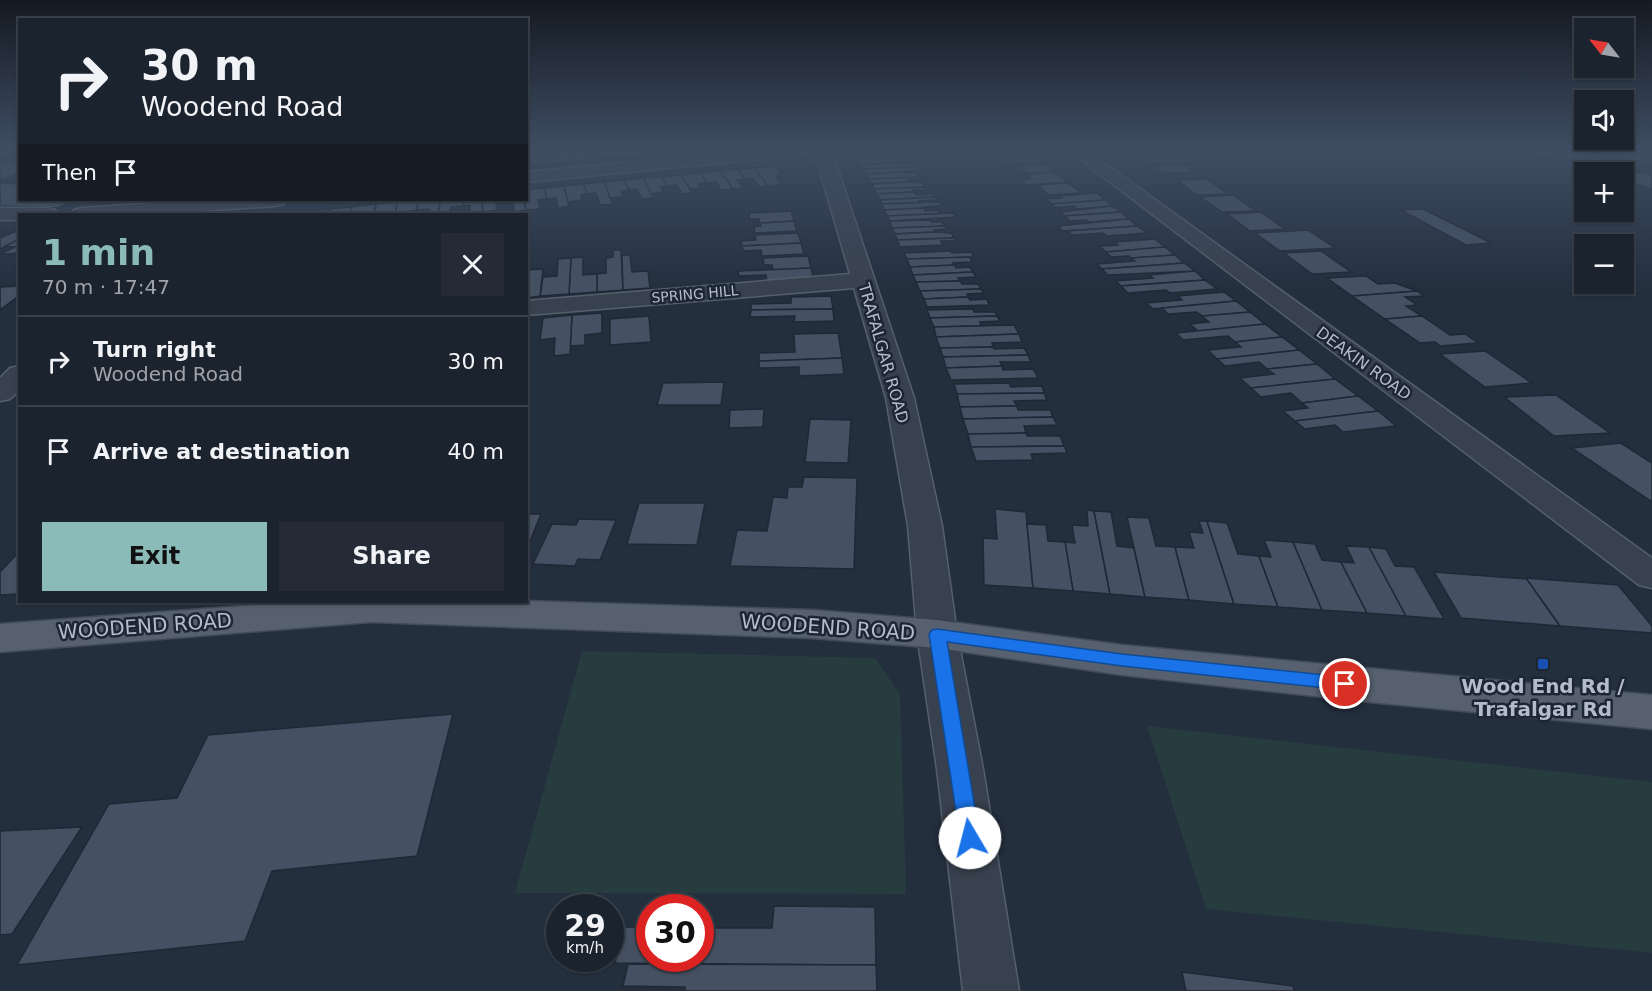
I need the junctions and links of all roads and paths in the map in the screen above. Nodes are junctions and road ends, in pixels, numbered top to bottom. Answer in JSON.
{"nodes":[{"id":1,"x":837,"y":196,"type":"edge"},
{"id":2,"x":1139,"y":196,"type":"edge"},
{"id":3,"x":262,"y":201,"type":"edge"},
{"id":4,"x":95,"y":213,"type":"edge"},
{"id":5,"x":0,"y":214,"type":"edge"},
{"id":6,"x":18,"y":214,"type":"edge"},
{"id":7,"x":863,"y":280,"type":"junction"},
{"id":8,"x":528,"y":308,"type":"edge"},
{"id":9,"x":18,"y":376,"type":"edge"},
{"id":10,"x":0,"y":393,"type":"edge"},
{"id":11,"x":1652,"y":576,"type":"edge"},
{"id":12,"x":937,"y":634,"type":"junction"},
{"id":13,"x":0,"y":638,"type":"edge"},
{"id":14,"x":1652,"y":712,"type":"edge"},
{"id":15,"x":991,"y":991,"type":"edge"}],
"edges":[{"from":1,"to":7,"type":"street","name":"TRAFALGAR ROAD"},
{"from":2,"to":11,"type":"street","name":"DEAKIN ROAD"},
{"from":3,"to":4,"type":"street"},
{"from":5,"to":6,"type":"street"},
{"from":7,"to":8,"type":"street","name":"SPRING HILL"},
{"from":7,"to":12,"type":"street","name":"TRAFALGAR ROAD"},
{"from":9,"to":10,"type":"street"},
{"from":12,"to":13,"type":"main road","name":"WOODEND ROAD"},
{"from":12,"to":14,"type":"main road","name":"WOODEND ROAD"},
{"from":12,"to":15,"type":"street","name":"TRAFALGAR ROAD"}]}
